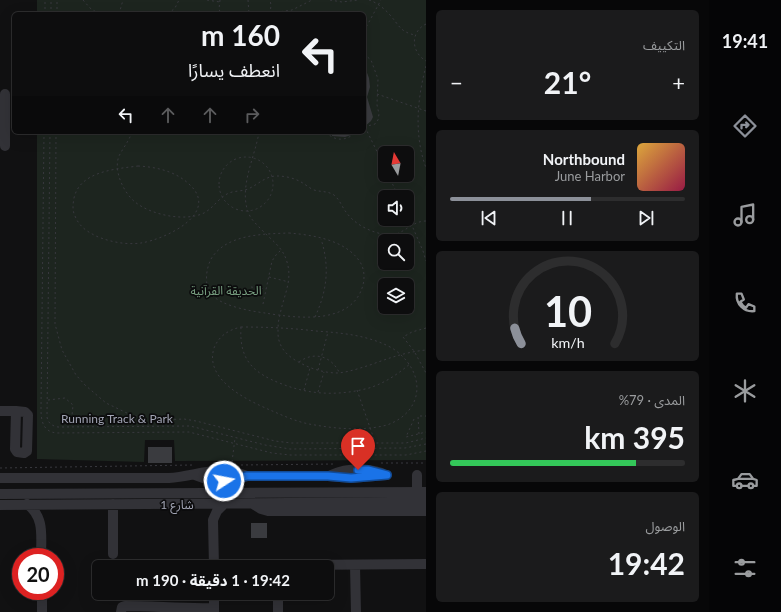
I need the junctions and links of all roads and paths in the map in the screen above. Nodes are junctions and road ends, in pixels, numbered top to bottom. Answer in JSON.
{"nodes":[{"id":1,"x":45,"y":0,"type":"edge"},
{"id":2,"x":51,"y":0,"type":"edge"},
{"id":3,"x":57,"y":0,"type":"edge"},
{"id":4,"x":83,"y":0,"type":"edge"},
{"id":5,"x":123,"y":0,"type":"edge"},
{"id":6,"x":179,"y":0,"type":"edge"},
{"id":7,"x":207,"y":0,"type":"edge"},
{"id":8,"x":248,"y":0,"type":"edge"},
{"id":9,"x":270,"y":0,"type":"edge"},
{"id":10,"x":312,"y":0,"type":"edge"},
{"id":11,"x":330,"y":0,"type":"edge"},
{"id":12,"x":358,"y":0,"type":"edge"},
{"id":13,"x":369,"y":0,"type":"edge"},
{"id":14,"x":381,"y":0,"type":"edge"},
{"id":15,"x":220,"y":1,"type":"edge"},
{"id":16,"x":378,"y":5,"type":"junction"},
{"id":17,"x":45,"y":12,"type":"edge"},
{"id":18,"x":51,"y":12,"type":"edge"},
{"id":19,"x":57,"y":12,"type":"edge"},
{"id":20,"x":96,"y":12,"type":"edge"},
{"id":21,"x":120,"y":12,"type":"edge"},
{"id":22,"x":170,"y":12,"type":"edge"},
{"id":23,"x":220,"y":12,"type":"edge"},
{"id":24,"x":249,"y":12,"type":"edge"},
{"id":25,"x":270,"y":12,"type":"edge"},
{"id":26,"x":281,"y":12,"type":"edge"},
{"id":27,"x":426,"y":24,"type":"edge"},
{"id":28,"x":366,"y":28,"type":"edge"},
{"id":29,"x":415,"y":35,"type":"junction"},
{"id":30,"x":366,"y":56,"type":"edge"},
{"id":31,"x":426,"y":61,"type":"edge"},
{"id":32,"x":426,"y":66,"type":"edge"},
{"id":33,"x":5,"y":94,"type":"dead end"},
{"id":34,"x":377,"y":94,"type":"junction"},
{"id":35,"x":418,"y":109,"type":"junction"},
{"id":36,"x":426,"y":111,"type":"edge"},
{"id":37,"x":3,"y":114,"type":"edge"},
{"id":38,"x":366,"y":126,"type":"edge"},
{"id":39,"x":366,"y":131,"type":"edge"},
{"id":40,"x":44,"y":134,"type":"edge"},
{"id":41,"x":50,"y":134,"type":"edge"},
{"id":42,"x":56,"y":134,"type":"edge"},
{"id":43,"x":131,"y":134,"type":"edge"},
{"id":44,"x":259,"y":134,"type":"edge"},
{"id":45,"x":329,"y":134,"type":"edge"},
{"id":46,"x":353,"y":134,"type":"edge"},
{"id":47,"x":5,"y":146,"type":"dead end"},
{"id":48,"x":378,"y":154,"type":"edge"},
{"id":49,"x":253,"y":158,"type":"junction"},
{"id":50,"x":426,"y":168,"type":"edge"},
{"id":51,"x":118,"y":169,"type":"junction"},
{"id":52,"x":272,"y":177,"type":"junction"},
{"id":53,"x":246,"y":190,"type":"junction"},
{"id":54,"x":222,"y":197,"type":"junction"},
{"id":55,"x":249,"y":211,"type":"junction"},
{"id":56,"x":194,"y":217,"type":"junction"},
{"id":57,"x":426,"y":221,"type":"edge"},
{"id":58,"x":414,"y":223,"type":"edge"},
{"id":59,"x":410,"y":226,"type":"edge"},
{"id":60,"x":413,"y":226,"type":"edge"},
{"id":61,"x":266,"y":234,"type":"junction"},
{"id":62,"x":321,"y":239,"type":"junction"},
{"id":63,"x":282,"y":250,"type":"junction"},
{"id":64,"x":426,"y":262,"type":"edge"},
{"id":65,"x":269,"y":276,"type":"junction"},
{"id":66,"x":289,"y":282,"type":"junction"},
{"id":67,"x":251,"y":287,"type":"dead end"},
{"id":68,"x":266,"y":289,"type":"junction"},
{"id":69,"x":263,"y":304,"type":"dead end"},
{"id":70,"x":279,"y":315,"type":"junction"},
{"id":71,"x":315,"y":317,"type":"junction"},
{"id":72,"x":241,"y":327,"type":"junction"},
{"id":73,"x":278,"y":327,"type":"junction"},
{"id":74,"x":426,"y":328,"type":"edge"},
{"id":75,"x":328,"y":332,"type":"junction"},
{"id":76,"x":426,"y":350,"type":"edge"},
{"id":77,"x":414,"y":351,"type":"junction"},
{"id":78,"x":402,"y":354,"type":"junction"},
{"id":79,"x":322,"y":356,"type":"junction"},
{"id":80,"x":299,"y":362,"type":"junction"},
{"id":81,"x":411,"y":363,"type":"junction"},
{"id":82,"x":414,"y":366,"type":"dead end"},
{"id":83,"x":311,"y":368,"type":"junction"},
{"id":84,"x":318,"y":370,"type":"junction"},
{"id":85,"x":324,"y":371,"type":"junction"},
{"id":86,"x":340,"y":373,"type":"junction"},
{"id":87,"x":426,"y":373,"type":"edge"},
{"id":88,"x":357,"y":390,"type":"junction"},
{"id":89,"x":304,"y":391,"type":"junction"},
{"id":90,"x":318,"y":393,"type":"junction"},
{"id":91,"x":48,"y":400,"type":"junction"},
{"id":92,"x":0,"y":411,"type":"edge"},
{"id":93,"x":16,"y":411,"type":"dead end"},
{"id":94,"x":407,"y":416,"type":"dead end"},
{"id":95,"x":426,"y":416,"type":"edge"},
{"id":96,"x":414,"y":419,"type":"dead end"},
{"id":97,"x":71,"y":426,"type":"junction"},
{"id":98,"x":370,"y":428,"type":"junction"},
{"id":99,"x":426,"y":432,"type":"edge"},
{"id":100,"x":419,"y":434,"type":"junction"},
{"id":101,"x":235,"y":437,"type":"junction"},
{"id":102,"x":426,"y":438,"type":"edge"},
{"id":103,"x":234,"y":443,"type":"junction"},
{"id":104,"x":375,"y":443,"type":"junction"},
{"id":105,"x":426,"y":444,"type":"edge"},
{"id":106,"x":426,"y":451,"type":"edge"},
{"id":107,"x":231,"y":471,"type":"junction"},
{"id":108,"x":195,"y":475,"type":"junction"},
{"id":109,"x":417,"y":475,"type":"dead end"},
{"id":110,"x":247,"y":476,"type":"junction"},
{"id":111,"x":328,"y":476,"type":"dead end"},
{"id":112,"x":0,"y":478,"type":"edge"},
{"id":113,"x":55,"y":478,"type":"junction"},
{"id":114,"x":196,"y":493,"type":"junction"},
{"id":115,"x":421,"y":493,"type":"edge"},
{"id":116,"x":0,"y":494,"type":"edge"},
{"id":117,"x":55,"y":494,"type":"junction"},
{"id":118,"x":386,"y":502,"type":"junction"},
{"id":119,"x":426,"y":502,"type":"edge"},
{"id":120,"x":251,"y":503,"type":"junction"},
{"id":121,"x":0,"y":504,"type":"edge"},
{"id":122,"x":27,"y":504,"type":"junction"},
{"id":123,"x":55,"y":504,"type":"junction"},
{"id":124,"x":113,"y":504,"type":"junction"},
{"id":125,"x":202,"y":504,"type":"junction"},
{"id":126,"x":224,"y":504,"type":"junction"},
{"id":127,"x":426,"y":511,"type":"edge"},
{"id":128,"x":406,"y":512,"type":"junction"},
{"id":129,"x":213,"y":520,"type":"junction"},
{"id":130,"x":41,"y":524,"type":"junction"},
{"id":131,"x":41,"y":548,"type":"edge"},
{"id":132,"x":114,"y":554,"type":"dead end"},
{"id":133,"x":214,"y":560,"type":"edge"},
{"id":134,"x":426,"y":564,"type":"edge"},
{"id":135,"x":334,"y":565,"type":"edge"},
{"id":136,"x":355,"y":565,"type":"junction"},
{"id":137,"x":42,"y":600,"type":"edge"},
{"id":138,"x":278,"y":600,"type":"edge"},
{"id":139,"x":214,"y":610,"type":"edge"},
{"id":140,"x":42,"y":612,"type":"edge"},
{"id":141,"x":121,"y":612,"type":"edge"},
{"id":142,"x":278,"y":612,"type":"edge"},
{"id":143,"x":356,"y":612,"type":"edge"}],
"edges":[{"from":1,"to":17,"type":"path"},
{"from":2,"to":18,"type":"path"},
{"from":3,"to":19,"type":"path"},
{"from":4,"to":20,"type":"path"},
{"from":5,"to":21,"type":"path"},
{"from":6,"to":22,"type":"path"},
{"from":7,"to":15,"type":"path"},
{"from":8,"to":24,"type":"path"},
{"from":9,"to":25,"type":"path"},
{"from":10,"to":26,"type":"path"},
{"from":11,"to":12,"type":"path"},
{"from":13,"to":16,"type":"path"},
{"from":14,"to":16,"type":"path"},
{"from":15,"to":23,"type":"path"},
{"from":16,"to":28,"type":"path"},
{"from":16,"to":29,"type":"path"},
{"from":27,"to":29,"type":"path"},
{"from":29,"to":31,"type":"path"},
{"from":30,"to":34,"type":"path"},
{"from":32,"to":35,"type":"path"},
{"from":33,"to":37,"type":"street"},
{"from":34,"to":35,"type":"path"},
{"from":34,"to":38,"type":"path"},
{"from":35,"to":36,"type":"path"},
{"from":35,"to":50,"type":"path"},
{"from":37,"to":47,"type":"street"},
{"from":39,"to":48,"type":"path"},
{"from":40,"to":103,"type":"path"},
{"from":41,"to":91,"type":"path","name":"Running Track & Park"},
{"from":42,"to":104,"type":"path"},
{"from":43,"to":51,"type":"path"},
{"from":44,"to":49,"type":"path"},
{"from":45,"to":46,"type":"path"},
{"from":49,"to":52,"type":"path"},
{"from":49,"to":53,"type":"path"},
{"from":49,"to":54,"type":"path"},
{"from":51,"to":56,"type":"path"},
{"from":51,"to":56,"type":"path"},
{"from":51,"to":56,"type":"path"},
{"from":52,"to":53,"type":"path"},
{"from":52,"to":55,"type":"path"},
{"from":52,"to":59,"type":"path"},
{"from":53,"to":54,"type":"path"},
{"from":53,"to":55,"type":"path"},
{"from":54,"to":55,"type":"path"},
{"from":54,"to":56,"type":"path"},
{"from":55,"to":61,"type":"path"},
{"from":57,"to":58,"type":"path"},
{"from":60,"to":64,"type":"path"},
{"from":61,"to":62,"type":"path"},
{"from":61,"to":63,"type":"path"},
{"from":61,"to":70,"type":"path"},
{"from":62,"to":71,"type":"path"},
{"from":62,"to":71,"type":"path"},
{"from":63,"to":65,"type":"path"},
{"from":63,"to":66,"type":"path"},
{"from":65,"to":66,"type":"path"},
{"from":65,"to":68,"type":"path"},
{"from":66,"to":70,"type":"path"},
{"from":67,"to":68,"type":"path"},
{"from":68,"to":69,"type":"path"},
{"from":70,"to":71,"type":"path"},
{"from":70,"to":73,"type":"path"},
{"from":72,"to":73,"type":"path"},
{"from":72,"to":89,"type":"path"},
{"from":72,"to":98,"type":"path"},
{"from":73,"to":75,"type":"path"},
{"from":73,"to":80,"type":"path"},
{"from":74,"to":77,"type":"path"},
{"from":75,"to":78,"type":"path"},
{"from":75,"to":79,"type":"path"},
{"from":76,"to":77,"type":"path"},
{"from":77,"to":78,"type":"path"},
{"from":77,"to":87,"type":"path"},
{"from":78,"to":81,"type":"path"},
{"from":78,"to":86,"type":"path"},
{"from":79,"to":80,"type":"path"},
{"from":79,"to":84,"type":"path"},
{"from":79,"to":86,"type":"path"},
{"from":80,"to":83,"type":"path"},
{"from":81,"to":82,"type":"path"},
{"from":81,"to":88,"type":"path"},
{"from":83,"to":84,"type":"path"},
{"from":83,"to":89,"type":"path"},
{"from":84,"to":85,"type":"path"},
{"from":85,"to":86,"type":"path"},
{"from":85,"to":90,"type":"path"},
{"from":88,"to":90,"type":"path"},
{"from":88,"to":98,"type":"path"},
{"from":89,"to":90,"type":"path"},
{"from":91,"to":97,"type":"path","name":"Running Track & Park"},
{"from":91,"to":97,"type":"path"},
{"from":92,"to":93,"type":"street"},
{"from":94,"to":98,"type":"path"},
{"from":95,"to":100,"type":"path"},
{"from":96,"to":100,"type":"path"},
{"from":97,"to":101,"type":"path","name":"Running Track & Park"},
{"from":98,"to":104,"type":"path"},
{"from":99,"to":100,"type":"path"},
{"from":101,"to":103,"type":"path"},
{"from":101,"to":105,"type":"path","name":"Running Track & Park"},
{"from":102,"to":104,"type":"path"},
{"from":103,"to":106,"type":"path"},
{"from":103,"to":107,"type":"path"},
{"from":107,"to":108,"type":"street"},
{"from":107,"to":110,"type":"street"},
{"from":108,"to":110,"type":"street"},
{"from":108,"to":113,"type":"street"},
{"from":108,"to":114,"type":"street"},
{"from":109,"to":115,"type":"street"},
{"from":110,"to":111,"type":"street"},
{"from":112,"to":113,"type":"street"},
{"from":113,"to":117,"type":"street"},
{"from":114,"to":115,"type":"street","name":"شارع 1"},
{"from":114,"to":117,"type":"street","name":"شارع 1"},
{"from":116,"to":117,"type":"street","name":"شارع 1"},
{"from":118,"to":119,"type":"street","name":"شارع 1"},
{"from":118,"to":120,"type":"street","name":"شارع 1"},
{"from":118,"to":128,"type":"street"},
{"from":120,"to":126,"type":"street","name":"شارع 1"},
{"from":120,"to":128,"type":"street"},
{"from":121,"to":122,"type":"street","name":"شارع 1"},
{"from":122,"to":123,"type":"street","name":"شارع 1"},
{"from":122,"to":130,"type":"street"},
{"from":123,"to":124,"type":"street","name":"شارع 1"},
{"from":123,"to":130,"type":"street"},
{"from":124,"to":125,"type":"street","name":"شارع 1"},
{"from":124,"to":132,"type":"street"},
{"from":125,"to":126,"type":"street","name":"شارع 1"},
{"from":125,"to":129,"type":"street"},
{"from":126,"to":129,"type":"street"},
{"from":127,"to":128,"type":"street"},
{"from":129,"to":133,"type":"street"},
{"from":130,"to":131,"type":"street"},
{"from":134,"to":136,"type":"street"},
{"from":135,"to":136,"type":"street"},
{"from":136,"to":143,"type":"street"},
{"from":137,"to":140,"type":"street"},
{"from":138,"to":142,"type":"street"},
{"from":139,"to":141,"type":"street"}]}
